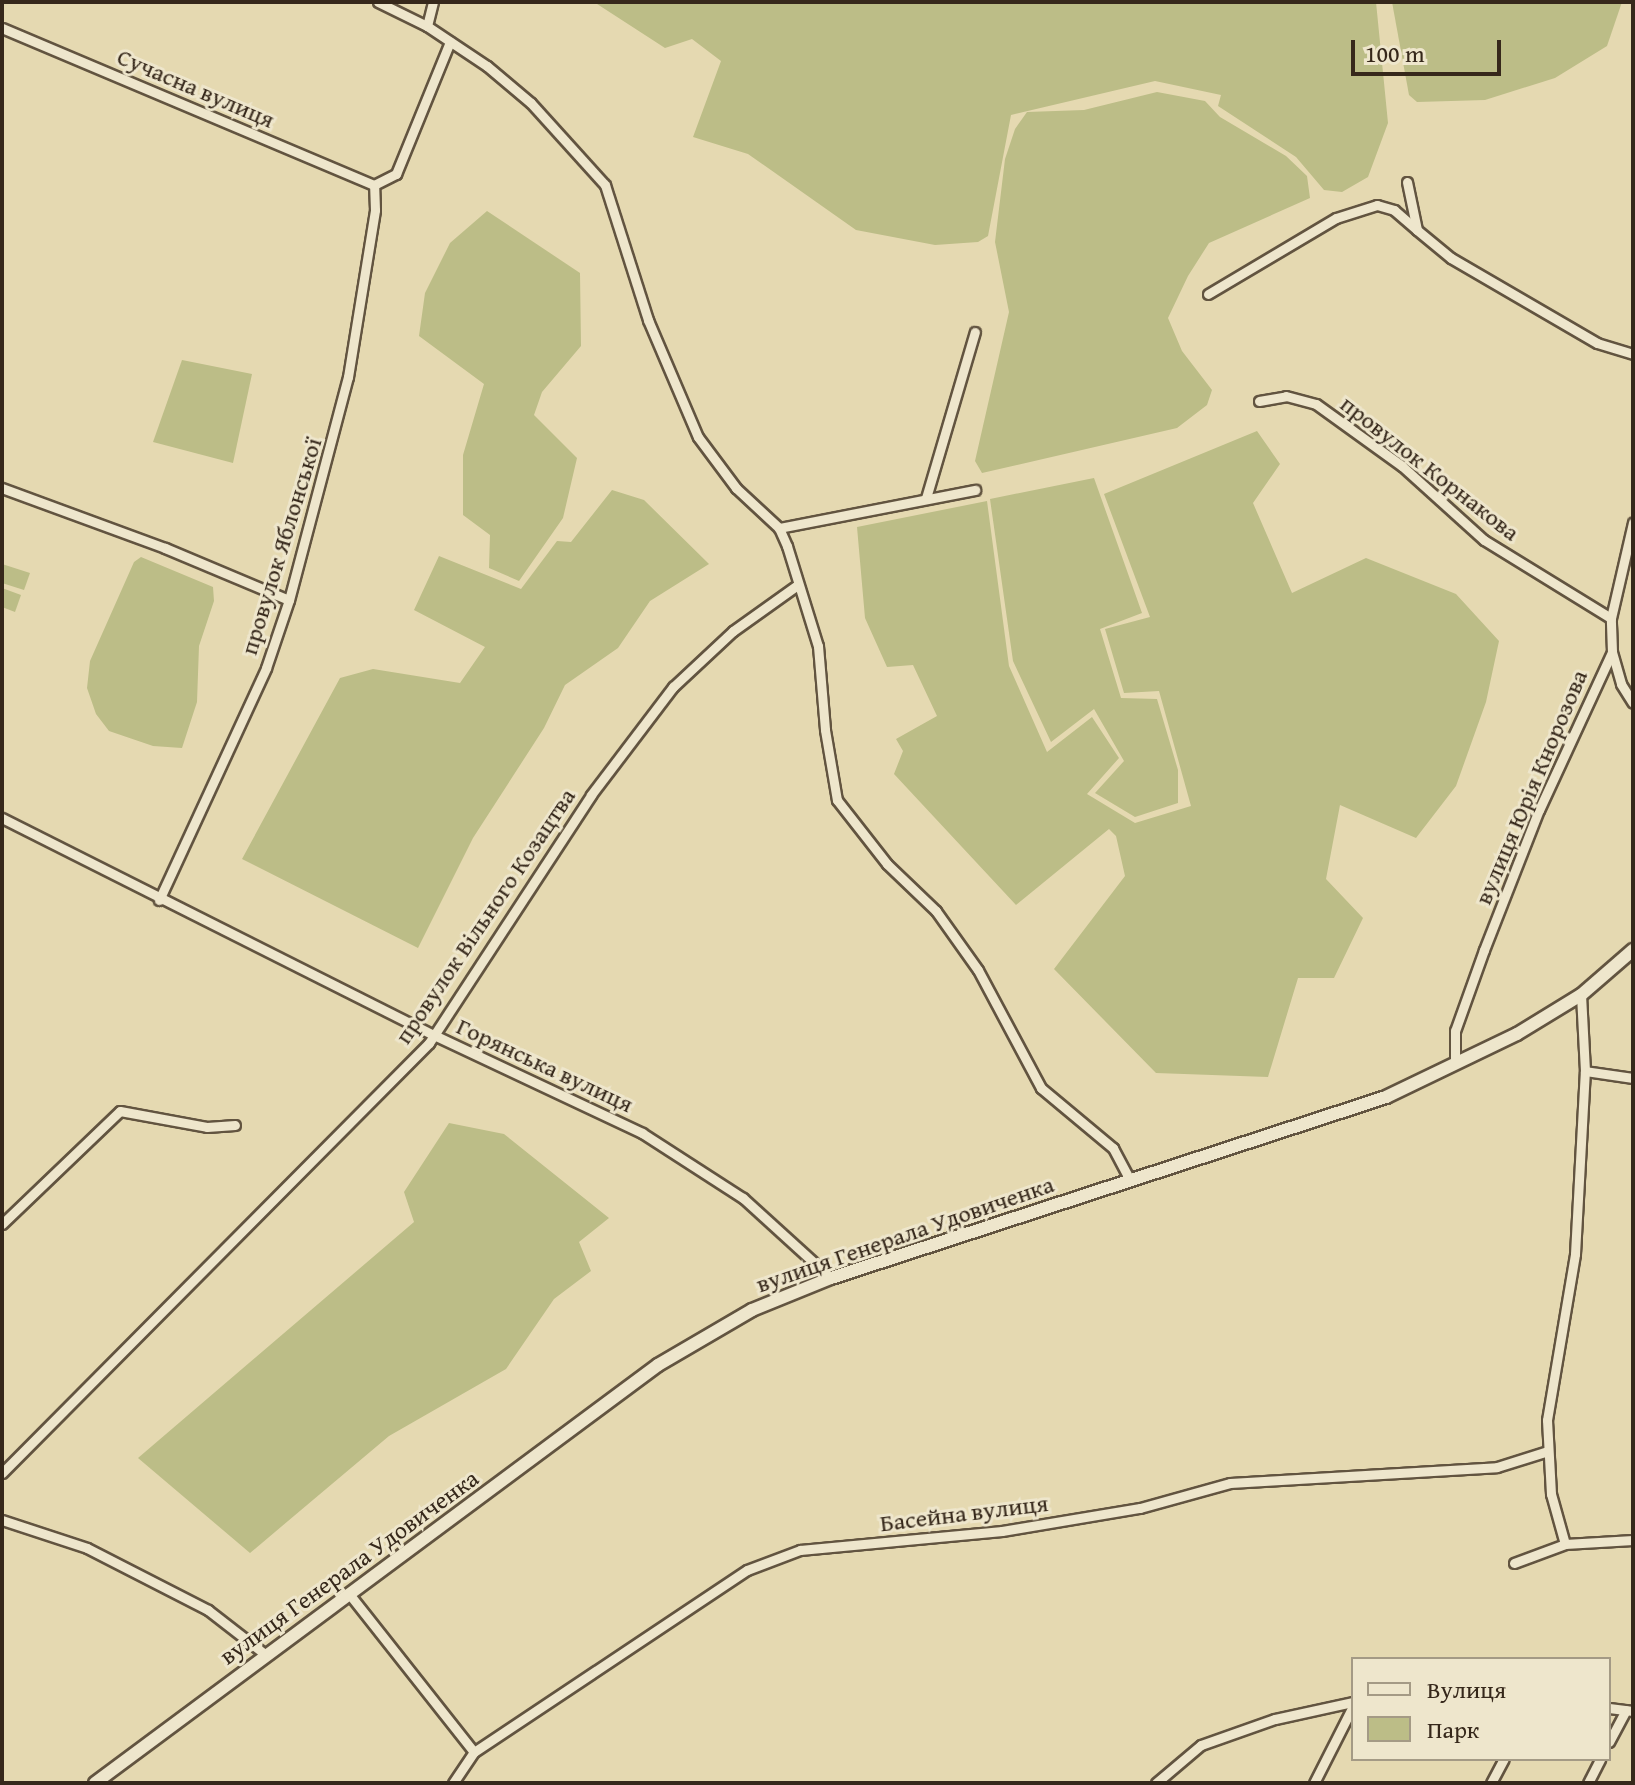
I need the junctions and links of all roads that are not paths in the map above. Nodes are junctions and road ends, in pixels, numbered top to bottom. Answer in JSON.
{"nodes":[{"id":1,"x":378,"y":2,"type":"edge"},
{"id":2,"x":433,"y":2,"type":"edge"},
{"id":3,"x":427,"y":26,"type":"junction"},
{"id":4,"x":2,"y":28,"type":"edge"},
{"id":5,"x":450,"y":42,"type":"junction"},
{"id":6,"x":1407,"y":182,"type":"dead end"},
{"id":7,"x":374,"y":185,"type":"junction"},
{"id":8,"x":1417,"y":230,"type":"junction"},
{"id":9,"x":1208,"y":294,"type":"dead end"},
{"id":10,"x":975,"y":332,"type":"dead end"},
{"id":11,"x":1633,"y":356,"type":"edge"},
{"id":12,"x":1259,"y":401,"type":"dead end"},
{"id":13,"x":2,"y":488,"type":"edge"},
{"id":14,"x":975,"y":490,"type":"dead end"},
{"id":15,"x":926,"y":498,"type":"junction"},
{"id":16,"x":1633,"y":523,"type":"edge"},
{"id":17,"x":779,"y":528,"type":"junction"},
{"id":18,"x":796,"y":586,"type":"junction"},
{"id":19,"x":289,"y":600,"type":"junction"},
{"id":20,"x":1611,"y":618,"type":"junction"},
{"id":21,"x":1612,"y":652,"type":"junction"},
{"id":22,"x":1633,"y":703,"type":"edge"},
{"id":23,"x":2,"y":818,"type":"edge"},
{"id":24,"x":159,"y":900,"type":"junction"},
{"id":25,"x":1633,"y":950,"type":"edge"},
{"id":26,"x":1581,"y":995,"type":"junction"},
{"id":27,"x":434,"y":1035,"type":"junction"},
{"id":28,"x":1455,"y":1064,"type":"junction"},
{"id":29,"x":1585,"y":1071,"type":"junction"},
{"id":30,"x":1633,"y":1078,"type":"edge"},
{"id":31,"x":235,"y":1125,"type":"dead end"},
{"id":32,"x":1130,"y":1180,"type":"junction"},
{"id":33,"x":2,"y":1224,"type":"edge"},
{"id":34,"x":831,"y":1278,"type":"junction"},
{"id":35,"x":1548,"y":1451,"type":"junction"},
{"id":36,"x":2,"y":1473,"type":"edge"},
{"id":37,"x":2,"y":1520,"type":"edge"},
{"id":38,"x":1633,"y":1540,"type":"edge"},
{"id":39,"x":1565,"y":1544,"type":"junction"},
{"id":40,"x":1514,"y":1563,"type":"dead end"},
{"id":41,"x":350,"y":1595,"type":"junction"},
{"id":42,"x":266,"y":1655,"type":"junction"},
{"id":43,"x":1351,"y":1704,"type":"edge"},
{"id":44,"x":1351,"y":1708,"type":"edge"},
{"id":45,"x":1629,"y":1710,"type":"edge"},
{"id":46,"x":1611,"y":1739,"type":"edge"},
{"id":47,"x":474,"y":1752,"type":"junction"},
{"id":48,"x":1503,"y":1761,"type":"edge"},
{"id":49,"x":1599,"y":1761,"type":"edge"},
{"id":50,"x":95,"y":1783,"type":"edge"},
{"id":51,"x":453,"y":1783,"type":"edge"},
{"id":52,"x":1156,"y":1783,"type":"edge"},
{"id":53,"x":1314,"y":1783,"type":"edge"},
{"id":54,"x":1491,"y":1783,"type":"edge"},
{"id":55,"x":1588,"y":1783,"type":"edge"}],
"edges":[{"from":1,"to":3,"type":"street"},
{"from":2,"to":3,"type":"street"},
{"from":3,"to":5,"type":"street"},
{"from":4,"to":7,"type":"street","name":"Сучасна вулиця"},
{"from":5,"to":7,"type":"street"},
{"from":5,"to":17,"type":"street"},
{"from":6,"to":8,"type":"street"},
{"from":7,"to":19,"type":"street","name":"провулок Яблонської"},
{"from":8,"to":9,"type":"street"},
{"from":8,"to":11,"type":"street"},
{"from":10,"to":15,"type":"street"},
{"from":12,"to":20,"type":"street","name":"провулок Корнакова"},
{"from":13,"to":19,"type":"street"},
{"from":14,"to":15,"type":"street"},
{"from":15,"to":17,"type":"street"},
{"from":16,"to":20,"type":"street","name":"вулиця Юрія Кнорозова"},
{"from":17,"to":18,"type":"street"},
{"from":18,"to":27,"type":"street","name":"провулок Вільного Козацтва"},
{"from":18,"to":32,"type":"street"},
{"from":19,"to":24,"type":"street","name":"провулок Яблонської"},
{"from":20,"to":21,"type":"street","name":"вулиця Юрія Кнорозова"},
{"from":21,"to":22,"type":"street"},
{"from":21,"to":28,"type":"street","name":"вулиця Юрія Кнорозова"},
{"from":23,"to":24,"type":"street","name":"Горянська вулиця"},
{"from":24,"to":27,"type":"street","name":"Горянська вулиця"},
{"from":25,"to":26,"type":"main road","name":"вулиця Генерала Удовиченка"},
{"from":26,"to":28,"type":"main road","name":"вулиця Генерала Удовиченка"},
{"from":26,"to":29,"type":"street"},
{"from":27,"to":34,"type":"street","name":"Горянська вулиця"},
{"from":27,"to":36,"type":"street","name":"провулок Вільного Козацтва"},
{"from":28,"to":32,"type":"main road","name":"вулиця Генерала Удовиченка"},
{"from":29,"to":30,"type":"street"},
{"from":29,"to":35,"type":"street"},
{"from":31,"to":33,"type":"street"},
{"from":32,"to":34,"type":"main road","name":"вулиця Генерала Удовиченка"},
{"from":34,"to":41,"type":"main road","name":"вулиця Генерала Удовиченка"},
{"from":35,"to":39,"type":"street"},
{"from":35,"to":47,"type":"street","name":"Басейна вулиця"},
{"from":37,"to":42,"type":"street"},
{"from":38,"to":39,"type":"street"},
{"from":39,"to":40,"type":"street"},
{"from":41,"to":42,"type":"main road","name":"вулиця Генерала Удовиченка"},
{"from":41,"to":47,"type":"street"},
{"from":42,"to":50,"type":"main road","name":"вулиця Генерала Удовиченка"},
{"from":43,"to":52,"type":"street"},
{"from":44,"to":53,"type":"street"},
{"from":45,"to":46,"type":"street"},
{"from":47,"to":51,"type":"street","name":"Басейна вулиця"},
{"from":48,"to":54,"type":"street"},
{"from":49,"to":55,"type":"street"}]}
